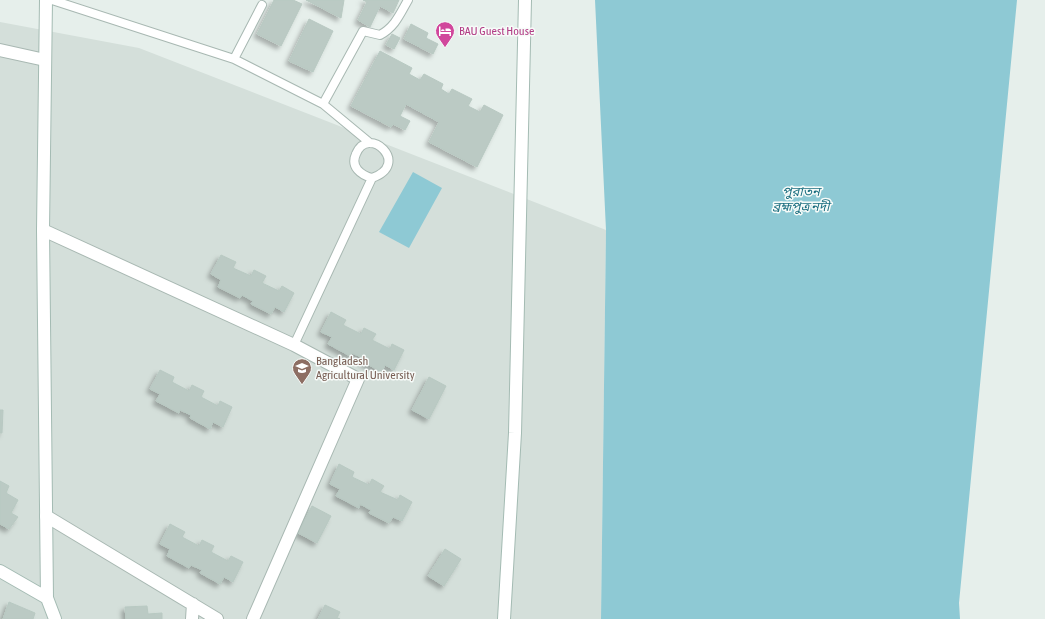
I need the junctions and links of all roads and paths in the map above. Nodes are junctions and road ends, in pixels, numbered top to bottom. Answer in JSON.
{"nodes":[{"id":1,"x":46,"y":0,"type":"edge"},
{"id":2,"x":52,"y":0,"type":"edge"},
{"id":3,"x":408,"y":0,"type":"edge"},
{"id":4,"x":525,"y":0,"type":"edge"},
{"id":5,"x":262,"y":5,"type":"dead end"},
{"id":6,"x":0,"y":50,"type":"edge"},
{"id":7,"x":234,"y":59,"type":"junction"},
{"id":8,"x":45,"y":60,"type":"junction"},
{"id":9,"x":323,"y":104,"type":"junction"},
{"id":10,"x":370,"y":143,"type":"junction"},
{"id":11,"x":372,"y":178,"type":"junction"},
{"id":12,"x":43,"y":230,"type":"junction"},
{"id":13,"x":294,"y":345,"type":"junction"},
{"id":14,"x":46,"y":516,"type":"junction"},
{"id":15,"x":0,"y":571,"type":"edge"},
{"id":16,"x":48,"y":598,"type":"junction"},
{"id":17,"x":193,"y":604,"type":"junction"},
{"id":18,"x":56,"y":619,"type":"edge"},
{"id":19,"x":192,"y":619,"type":"edge"},
{"id":20,"x":217,"y":619,"type":"edge"},
{"id":21,"x":253,"y":619,"type":"edge"},
{"id":22,"x":504,"y":619,"type":"edge"}],
"edges":[{"from":1,"to":8,"type":"street"},
{"from":2,"to":7,"type":"lane"},
{"from":3,"to":9,"type":"lane"},
{"from":4,"to":22,"type":"street"},
{"from":5,"to":7,"type":"lane"},
{"from":6,"to":8,"type":"street"},
{"from":7,"to":9,"type":"lane"},
{"from":8,"to":12,"type":"street"},
{"from":9,"to":10,"type":"lane"},
{"from":10,"to":11,"type":"lane"},
{"from":10,"to":11,"type":"lane"},
{"from":11,"to":13,"type":"lane"},
{"from":12,"to":13,"type":"street"},
{"from":12,"to":14,"type":"street"},
{"from":13,"to":21,"type":"street"},
{"from":14,"to":16,"type":"street"},
{"from":14,"to":17,"type":"street"},
{"from":15,"to":16,"type":"street"},
{"from":16,"to":18,"type":"street"},
{"from":17,"to":19,"type":"street"},
{"from":17,"to":20,"type":"street"}]}
